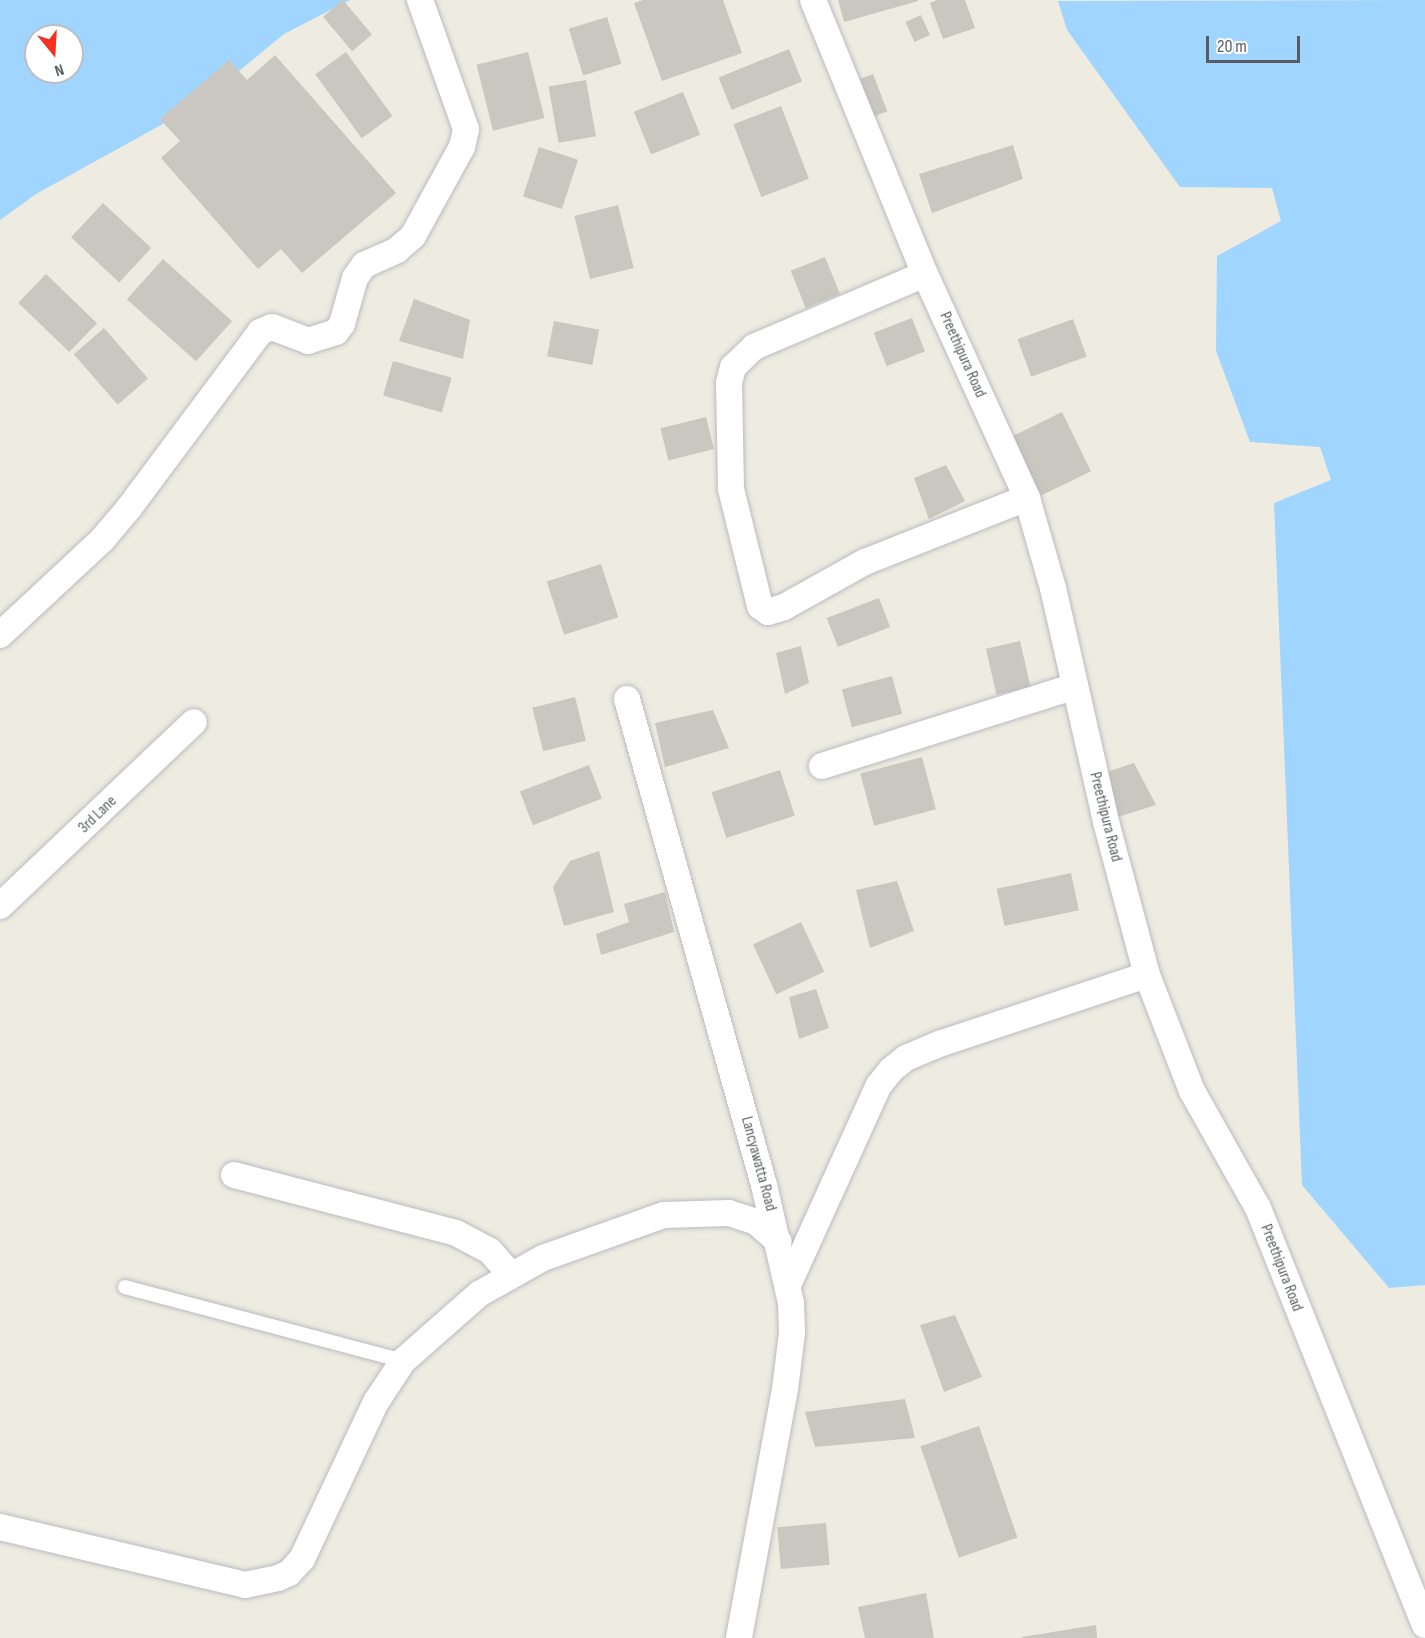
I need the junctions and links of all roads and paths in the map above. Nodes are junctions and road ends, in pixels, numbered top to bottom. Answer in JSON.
{"nodes":[{"id":1,"x":420,"y":0,"type":"edge"},
{"id":2,"x":813,"y":0,"type":"edge"},
{"id":3,"x":925,"y":274,"type":"junction"},
{"id":4,"x":1027,"y":498,"type":"junction"},
{"id":5,"x":0,"y":635,"type":"edge"},
{"id":6,"x":1074,"y":687,"type":"junction"},
{"id":7,"x":627,"y":699,"type":"dead end"},
{"id":8,"x":194,"y":722,"type":"dead end"},
{"id":9,"x":822,"y":766,"type":"dead end"},
{"id":10,"x":0,"y":906,"type":"edge"},
{"id":11,"x":1147,"y":975,"type":"junction"},
{"id":12,"x":234,"y":1175,"type":"dead end"},
{"id":13,"x":779,"y":1242,"type":"junction"},
{"id":14,"x":511,"y":1275,"type":"junction"},
{"id":15,"x":789,"y":1283,"type":"junction"},
{"id":16,"x":125,"y":1287,"type":"dead end"},
{"id":17,"x":403,"y":1360,"type":"junction"},
{"id":18,"x":0,"y":1527,"type":"edge"},
{"id":19,"x":1425,"y":1625,"type":"edge"},
{"id":20,"x":739,"y":1638,"type":"edge"}],
"edges":[{"from":1,"to":5,"type":"street"},
{"from":2,"to":3,"type":"street","name":"Preethipura Road"},
{"from":3,"to":4,"type":"street","name":"Preethipura Road"},
{"from":3,"to":4,"type":"street"},
{"from":4,"to":6,"type":"street","name":"Preethipura Road"},
{"from":6,"to":9,"type":"street"},
{"from":6,"to":11,"type":"street","name":"Preethipura Road"},
{"from":7,"to":13,"type":"street","name":"Lancyawatta Road"},
{"from":8,"to":10,"type":"street","name":"3rd Lane"},
{"from":11,"to":15,"type":"street"},
{"from":11,"to":19,"type":"street","name":"Preethipura Road"},
{"from":12,"to":14,"type":"street"},
{"from":13,"to":14,"type":"street"},
{"from":13,"to":15,"type":"street","name":"Lancyawatta Road"},
{"from":14,"to":17,"type":"street"},
{"from":15,"to":20,"type":"street","name":"Lancyawatta Road"},
{"from":16,"to":17,"type":"lane"},
{"from":17,"to":18,"type":"street"}]}
